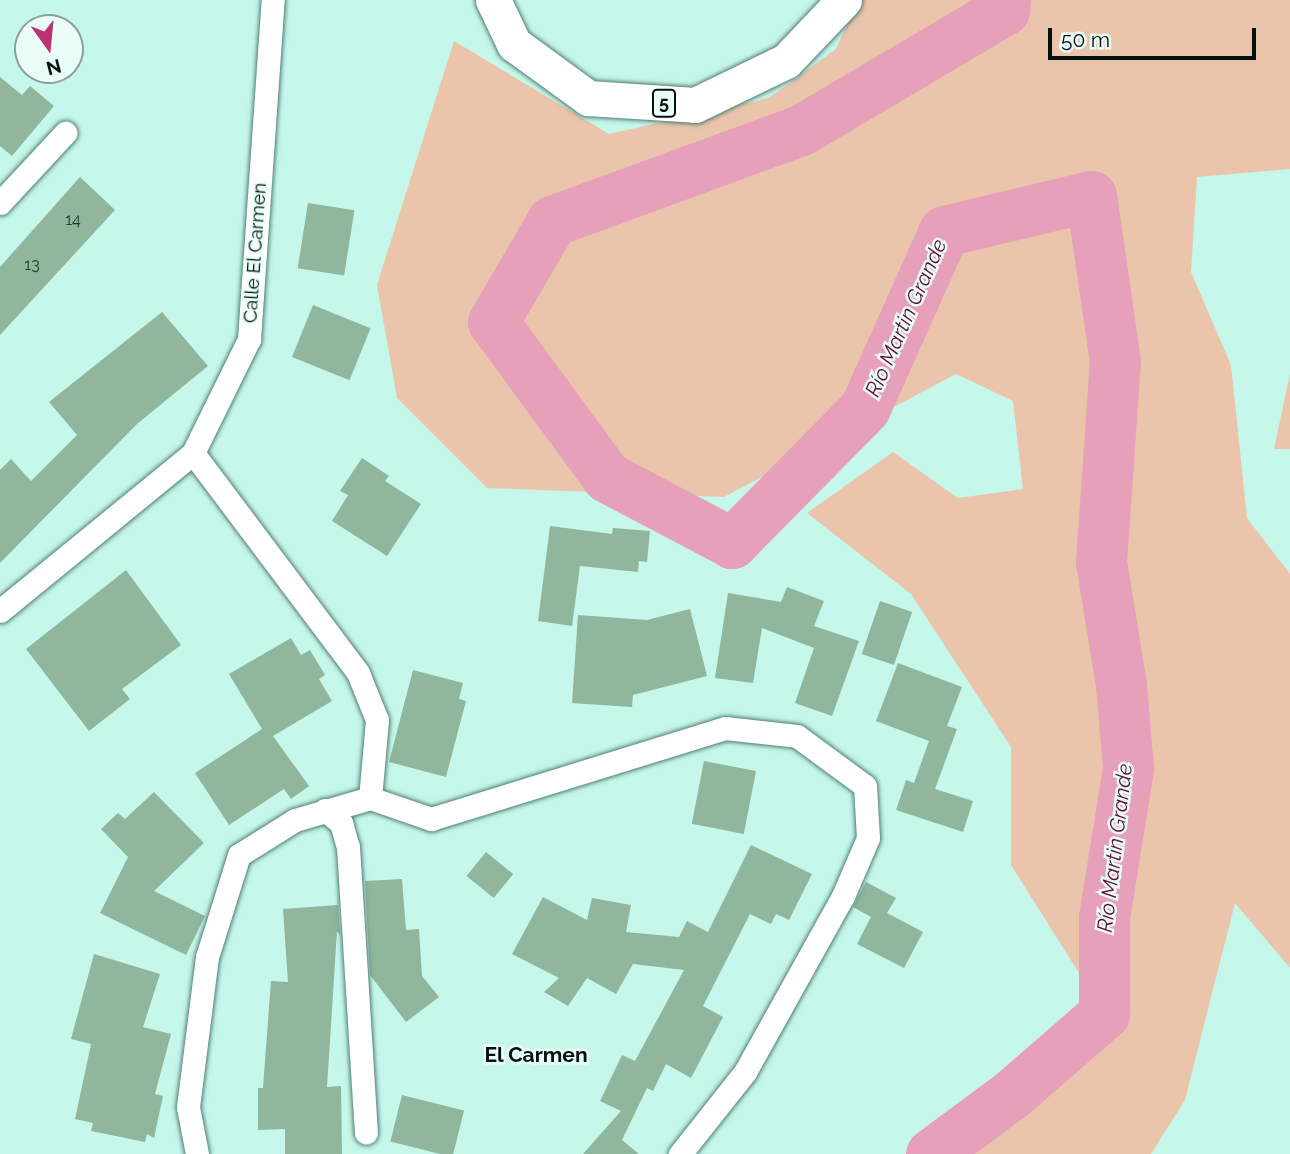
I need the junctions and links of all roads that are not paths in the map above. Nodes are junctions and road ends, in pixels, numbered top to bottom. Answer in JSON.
{"nodes":[{"id":1,"x":273,"y":0,"type":"edge"},
{"id":2,"x":493,"y":0,"type":"edge"},
{"id":3,"x":844,"y":0,"type":"edge"},
{"id":4,"x":65,"y":133,"type":"dead end"},
{"id":5,"x":0,"y":203,"type":"edge"},
{"id":6,"x":193,"y":453,"type":"junction"},
{"id":7,"x":0,"y":611,"type":"edge"},
{"id":8,"x":370,"y":799,"type":"junction"},
{"id":9,"x":325,"y":810,"type":"junction"},
{"id":10,"x":366,"y":1132,"type":"dead end"},
{"id":11,"x":197,"y":1154,"type":"edge"},
{"id":12,"x":680,"y":1154,"type":"edge"}],
"edges":[{"from":1,"to":6,"type":"street","name":"Calle El Carmen"},
{"from":2,"to":3,"type":"main road","number":"5"},
{"from":4,"to":5,"type":"street"},
{"from":6,"to":7,"type":"street","name":"Calle El Carmen"},
{"from":6,"to":8,"type":"street"},
{"from":8,"to":9,"type":"street"},
{"from":8,"to":12,"type":"street"},
{"from":9,"to":10,"type":"street"},
{"from":9,"to":11,"type":"street"}]}
